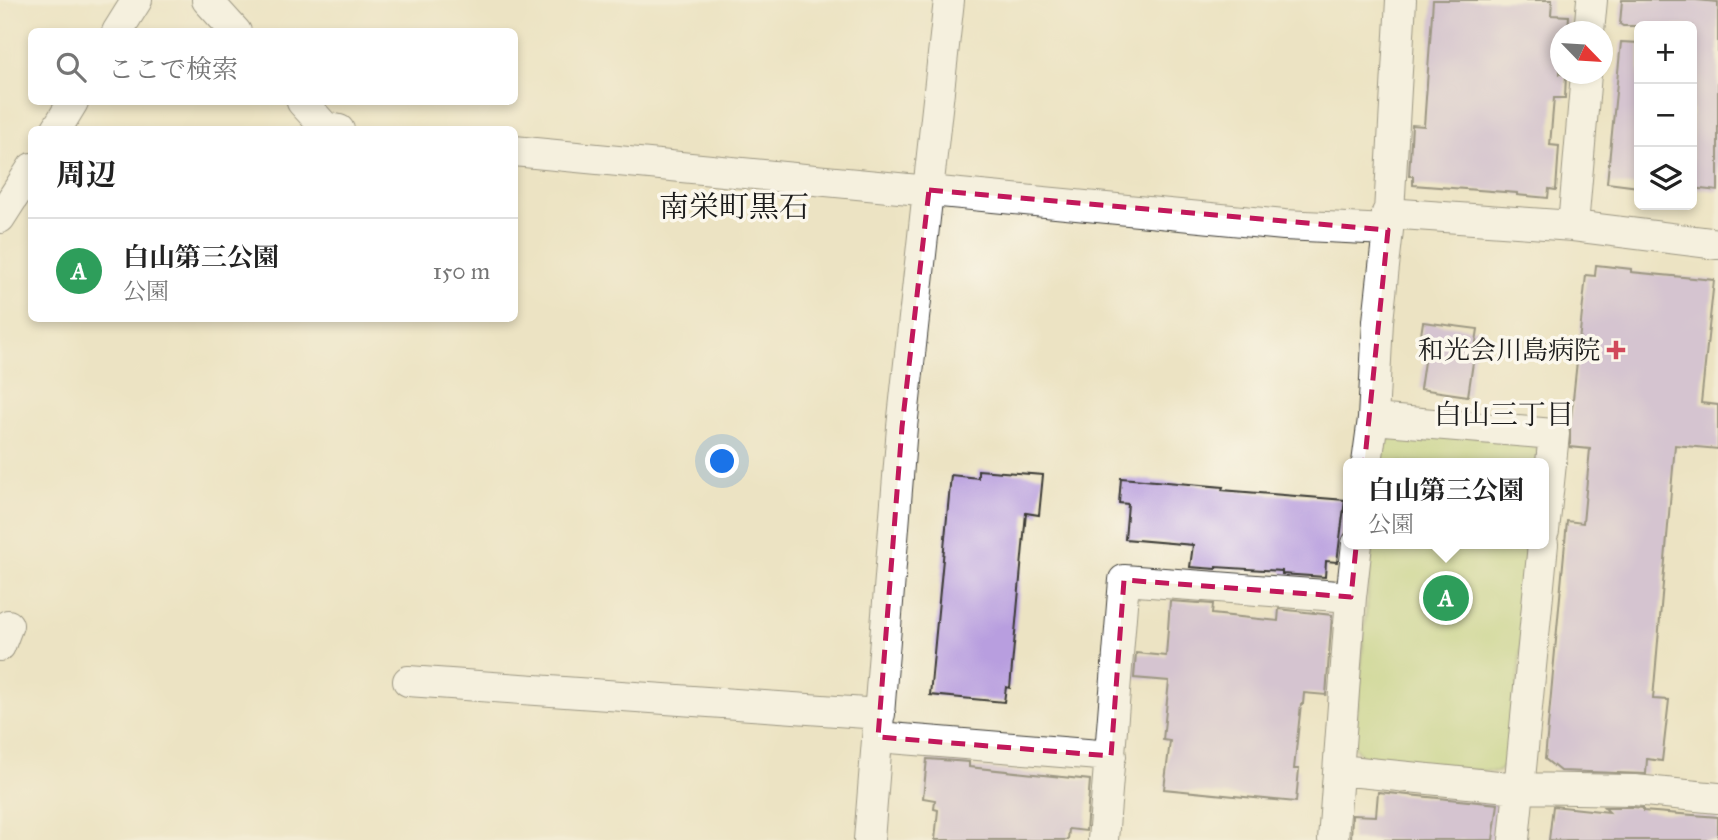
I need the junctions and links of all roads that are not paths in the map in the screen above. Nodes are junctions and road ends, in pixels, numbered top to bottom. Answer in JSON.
{"nodes":[{"id":1,"x":137,"y":0,"type":"edge"},
{"id":2,"x":207,"y":0,"type":"edge"},
{"id":3,"x":949,"y":0,"type":"edge"},
{"id":4,"x":1401,"y":0,"type":"edge"},
{"id":5,"x":1592,"y":0,"type":"edge"},
{"id":6,"x":1591,"y":21,"type":"edge"},
{"id":7,"x":120,"y":28,"type":"edge"},
{"id":8,"x":232,"y":28,"type":"edge"},
{"id":9,"x":1585,"y":84,"type":"edge"},
{"id":10,"x":71,"y":105,"type":"edge"},
{"id":11,"x":305,"y":105,"type":"edge"},
{"id":12,"x":58,"y":126,"type":"edge"},
{"id":13,"x":325,"y":126,"type":"edge"},
{"id":14,"x":518,"y":150,"type":"edge"},
{"id":15,"x":28,"y":174,"type":"edge"},
{"id":16,"x":929,"y":190,"type":"junction"},
{"id":17,"x":0,"y":218,"type":"edge"},
{"id":18,"x":1388,"y":222,"type":"junction"},
{"id":19,"x":1573,"y":226,"type":"junction"},
{"id":20,"x":1718,"y":244,"type":"edge"},
{"id":21,"x":1373,"y":419,"type":"junction"},
{"id":22,"x":1368,"y":458,"type":"edge"},
{"id":23,"x":1549,"y":482,"type":"edge"},
{"id":24,"x":1356,"y":549,"type":"edge"},
{"id":25,"x":1542,"y":549,"type":"edge"},
{"id":26,"x":1351,"y":597,"type":"junction"},
{"id":27,"x":408,"y":681,"type":"dead end"},
{"id":28,"x":879,"y":725,"type":"junction"},
{"id":29,"x":1111,"y":756,"type":"junction"},
{"id":30,"x":1339,"y":770,"type":"junction"},
{"id":31,"x":1518,"y":788,"type":"junction"},
{"id":32,"x":1718,"y":798,"type":"edge"},
{"id":33,"x":869,"y":840,"type":"edge"},
{"id":34,"x":1103,"y":840,"type":"edge"},
{"id":35,"x":1333,"y":840,"type":"edge"},
{"id":36,"x":1514,"y":840,"type":"edge"}],
"edges":[{"from":1,"to":7,"type":"street"},
{"from":2,"to":8,"type":"street"},
{"from":3,"to":16,"type":"street"},
{"from":4,"to":18,"type":"street"},
{"from":5,"to":6,"type":"street"},
{"from":9,"to":19,"type":"street"},
{"from":10,"to":12,"type":"street"},
{"from":11,"to":13,"type":"street"},
{"from":14,"to":16,"type":"street"},
{"from":15,"to":17,"type":"street"},
{"from":16,"to":18,"type":"street"},
{"from":16,"to":28,"type":"street"},
{"from":18,"to":19,"type":"street"},
{"from":18,"to":21,"type":"street"},
{"from":19,"to":20,"type":"street"},
{"from":21,"to":22,"type":"street"},
{"from":21,"to":23,"type":"street"},
{"from":24,"to":26,"type":"street"},
{"from":25,"to":31,"type":"street"},
{"from":26,"to":29,"type":"street"},
{"from":26,"to":30,"type":"street"},
{"from":27,"to":28,"type":"street"},
{"from":28,"to":29,"type":"street"},
{"from":28,"to":33,"type":"street"},
{"from":29,"to":34,"type":"street"},
{"from":30,"to":31,"type":"street"},
{"from":30,"to":35,"type":"street"},
{"from":31,"to":32,"type":"street"},
{"from":31,"to":36,"type":"street"}]}
